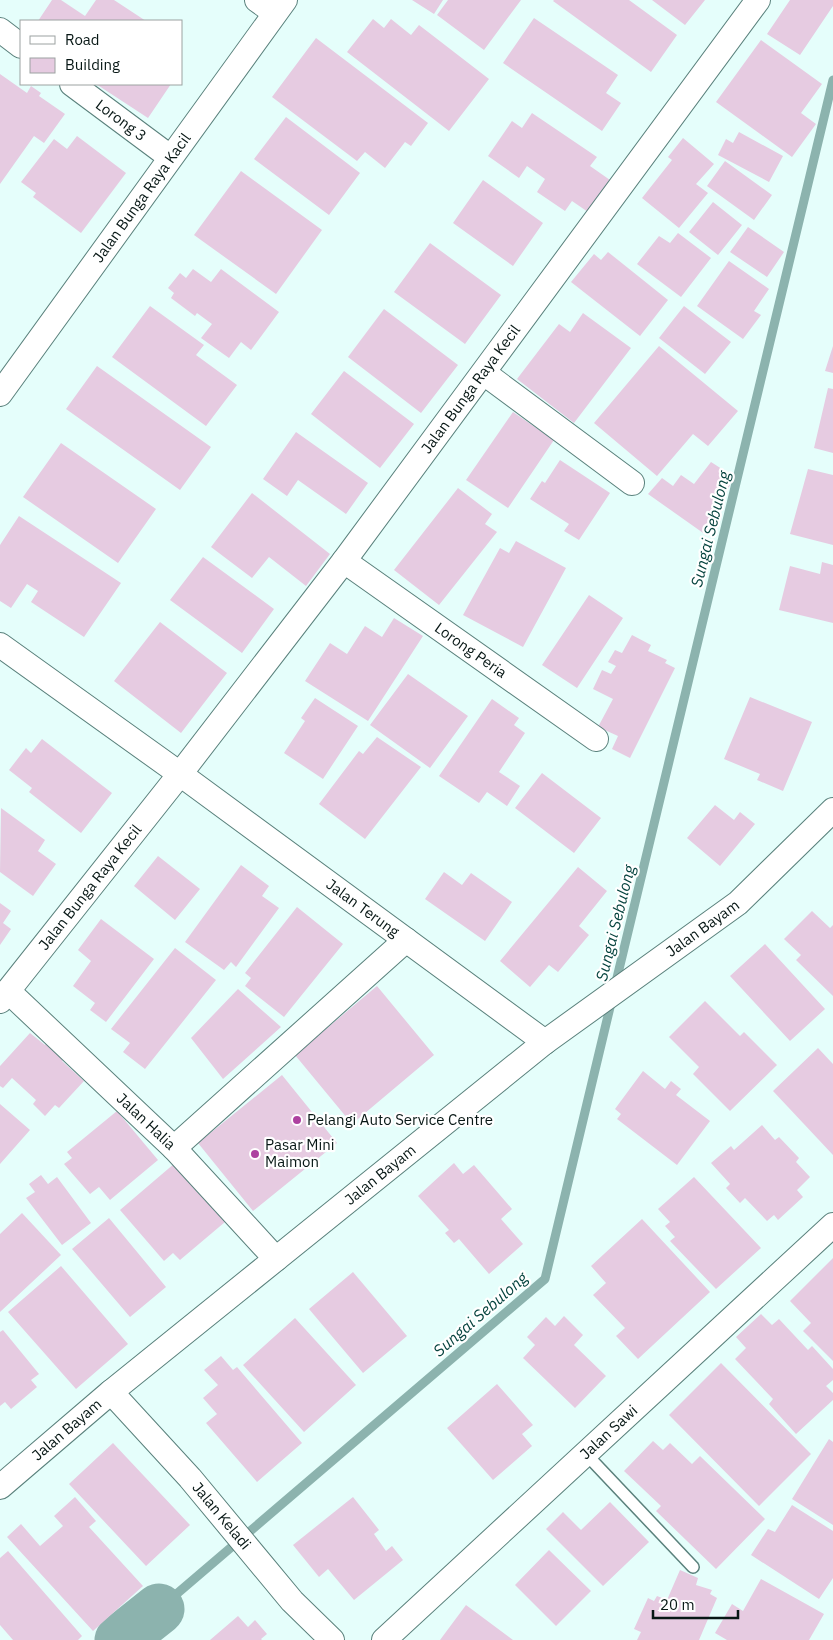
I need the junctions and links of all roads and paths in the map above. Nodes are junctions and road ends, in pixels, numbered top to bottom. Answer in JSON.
{"nodes":[{"id":1,"x":758,"y":0,"type":"edge"},
{"id":2,"x":272,"y":4,"type":"edge"},
{"id":3,"x":0,"y":30,"type":"edge"},
{"id":4,"x":20,"y":45,"type":"edge"},
{"id":5,"x":73,"y":85,"type":"edge"},
{"id":6,"x":170,"y":157,"type":"junction"},
{"id":7,"x":484,"y":373,"type":"junction"},
{"id":8,"x":0,"y":394,"type":"edge"},
{"id":9,"x":632,"y":483,"type":"dead end"},
{"id":10,"x":344,"y":561,"type":"junction"},
{"id":11,"x":0,"y":645,"type":"edge"},
{"id":12,"x":596,"y":740,"type":"dead end"},
{"id":13,"x":180,"y":774,"type":"junction"},
{"id":14,"x":833,"y":810,"type":"edge"},
{"id":15,"x":406,"y":940,"type":"junction"},
{"id":16,"x":4,"y":996,"type":"edge"},
{"id":17,"x":553,"y":1036,"type":"junction"},
{"id":18,"x":174,"y":1148,"type":"junction"},
{"id":19,"x":833,"y":1225,"type":"edge"},
{"id":20,"x":276,"y":1258,"type":"junction"},
{"id":21,"x":111,"y":1392,"type":"junction"},
{"id":22,"x":585,"y":1454,"type":"junction"},
{"id":23,"x":0,"y":1488,"type":"edge"},
{"id":24,"x":693,"y":1567,"type":"dead end"},
{"id":25,"x":332,"y":1640,"type":"edge"},
{"id":26,"x":384,"y":1640,"type":"edge"}],
"edges":[{"from":1,"to":7,"type":"street","name":"Jalan Bunga Raya Kecil"},
{"from":2,"to":6,"type":"street","name":"Jalan Bunga Raya Kacil"},
{"from":3,"to":4,"type":"street"},
{"from":5,"to":6,"type":"street","name":"Lorong 3"},
{"from":6,"to":8,"type":"street","name":"Jalan Bunga Raya Kacil"},
{"from":7,"to":9,"type":"street"},
{"from":7,"to":10,"type":"street","name":"Jalan Bunga Raya Kecil"},
{"from":10,"to":12,"type":"street","name":"Lorong Peria"},
{"from":10,"to":13,"type":"street","name":"Jalan Bunga Raya Kecil"},
{"from":11,"to":13,"type":"street"},
{"from":13,"to":15,"type":"street","name":"Jalan Terung"},
{"from":13,"to":16,"type":"street","name":"Jalan Bunga Raya Kecil"},
{"from":14,"to":17,"type":"street","name":"Jalan Bayam"},
{"from":15,"to":17,"type":"street","name":"Jalan Terung"},
{"from":15,"to":18,"type":"street"},
{"from":16,"to":18,"type":"street","name":"Jalan Halia"},
{"from":17,"to":20,"type":"street","name":"Jalan Bayam"},
{"from":18,"to":20,"type":"street","name":"Jalan Halia"},
{"from":19,"to":22,"type":"street","name":"Jalan Sawi"},
{"from":20,"to":21,"type":"street","name":"Jalan Bayam"},
{"from":21,"to":23,"type":"street","name":"Jalan Bayam"},
{"from":21,"to":25,"type":"street","name":"Jalan Keladi"},
{"from":22,"to":24,"type":"lane"},
{"from":22,"to":26,"type":"street","name":"Jalan Sawi"}]}
